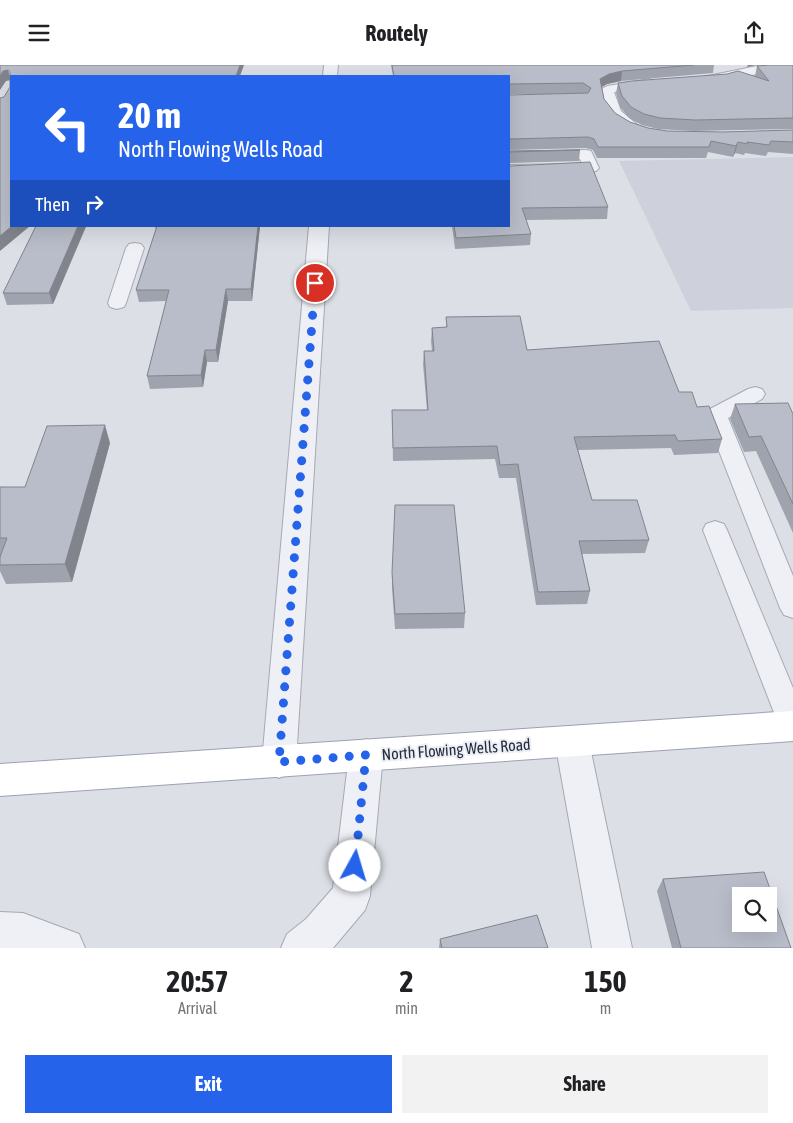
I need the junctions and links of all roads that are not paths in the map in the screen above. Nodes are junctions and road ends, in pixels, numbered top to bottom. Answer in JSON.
{"nodes":[{"id":1,"x":793,"y":66,"type":"edge"},
{"id":2,"x":696,"y":80,"type":"edge"},
{"id":3,"x":668,"y":82,"type":"edge"},
{"id":4,"x":646,"y":132,"type":"edge"},
{"id":5,"x":510,"y":156,"type":"edge"},
{"id":6,"x":510,"y":170,"type":"edge"},
{"id":7,"x":319,"y":227,"type":"edge"},
{"id":8,"x":135,"y":248,"type":"dead end"},
{"id":9,"x":117,"y":303,"type":"dead end"},
{"id":10,"x":755,"y":394,"type":"dead end"},
{"id":11,"x":715,"y":530,"type":"dead end"},
{"id":12,"x":793,"y":608,"type":"edge"},
{"id":13,"x":793,"y":724,"type":"edge"},
{"id":14,"x":572,"y":742,"type":"junction"},
{"id":15,"x":366,"y":755,"type":"junction"},
{"id":16,"x":279,"y":762,"type":"junction"},
{"id":17,"x":0,"y":780,"type":"edge"},
{"id":18,"x":0,"y":932,"type":"edge"},
{"id":19,"x":65,"y":948,"type":"edge"},
{"id":20,"x":301,"y":948,"type":"edge"},
{"id":21,"x":612,"y":948,"type":"edge"}],
"edges":[{"from":1,"to":2,"type":"lane"},
{"from":3,"to":4,"type":"lane"},
{"from":5,"to":6,"type":"lane"},
{"from":7,"to":16,"type":"street"},
{"from":8,"to":9,"type":"lane"},
{"from":10,"to":12,"type":"lane"},
{"from":11,"to":13,"type":"lane"},
{"from":13,"to":14,"type":"main road","name":"North Flowing Wells Road"},
{"from":14,"to":15,"type":"main road","name":"North Flowing Wells Road"},
{"from":14,"to":21,"type":"street"},
{"from":15,"to":16,"type":"main road","name":"North Flowing Wells Road"},
{"from":15,"to":20,"type":"street"},
{"from":16,"to":17,"type":"main road","name":"North Flowing Wells Road"},
{"from":18,"to":19,"type":"street"}]}
